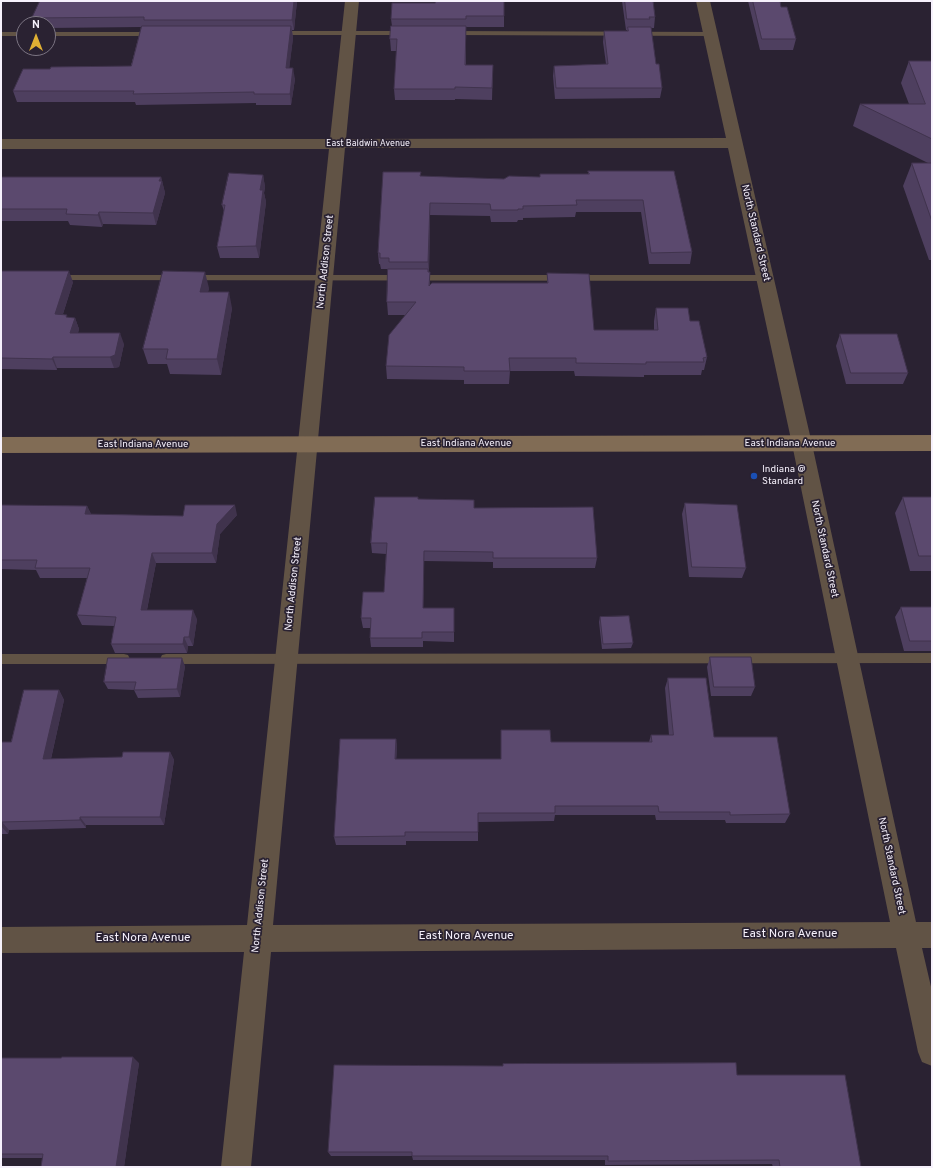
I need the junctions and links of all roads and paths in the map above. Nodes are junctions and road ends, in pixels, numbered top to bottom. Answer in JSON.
{"nodes":[{"id":1,"x":352,"y":1,"type":"edge"},
{"id":2,"x":703,"y":1,"type":"edge"},
{"id":3,"x":271,"y":33,"type":"edge"},
{"id":4,"x":349,"y":33,"type":"junction"},
{"id":5,"x":412,"y":33,"type":"edge"},
{"id":6,"x":1,"y":34,"type":"edge"},
{"id":7,"x":16,"y":34,"type":"edge"},
{"id":8,"x":56,"y":34,"type":"edge"},
{"id":9,"x":167,"y":34,"type":"edge"},
{"id":10,"x":443,"y":34,"type":"edge"},
{"id":11,"x":711,"y":34,"type":"junction"},
{"id":12,"x":735,"y":143,"type":"junction"},
{"id":13,"x":1,"y":144,"type":"edge"},
{"id":14,"x":338,"y":144,"type":"junction"},
{"id":15,"x":49,"y":278,"type":"edge"},
{"id":16,"x":324,"y":278,"type":"junction"},
{"id":17,"x":764,"y":278,"type":"junction"},
{"id":18,"x":932,"y":443,"type":"edge"},
{"id":19,"x":802,"y":444,"type":"junction"},
{"id":20,"x":1,"y":445,"type":"edge"},
{"id":21,"x":308,"y":445,"type":"junction"},
{"id":22,"x":1,"y":658,"type":"edge"},
{"id":23,"x":847,"y":658,"type":"junction"},
{"id":24,"x":932,"y":658,"type":"edge"},
{"id":25,"x":136,"y":659,"type":"edge"},
{"id":26,"x":151,"y":659,"type":"edge"},
{"id":27,"x":286,"y":660,"type":"junction"},
{"id":28,"x":906,"y":934,"type":"junction"},
{"id":29,"x":932,"y":934,"type":"edge"},
{"id":30,"x":258,"y":938,"type":"junction"},
{"id":31,"x":1,"y":940,"type":"edge"},
{"id":32,"x":932,"y":1052,"type":"edge"},
{"id":33,"x":236,"y":1167,"type":"edge"}],
"edges":[{"from":1,"to":4,"type":"street","name":"North Addison Street"},
{"from":2,"to":11,"type":"street","name":"North Standard Street"},
{"from":3,"to":4,"type":"lane"},
{"from":4,"to":5,"type":"lane"},
{"from":4,"to":14,"type":"street","name":"North Addison Street"},
{"from":6,"to":7,"type":"lane"},
{"from":8,"to":9,"type":"lane"},
{"from":10,"to":11,"type":"lane"},
{"from":11,"to":12,"type":"street","name":"North Standard Street"},
{"from":12,"to":14,"type":"street","name":"East Baldwin Avenue"},
{"from":12,"to":17,"type":"street","name":"North Standard Street"},
{"from":13,"to":14,"type":"street","name":"East Baldwin Avenue"},
{"from":14,"to":16,"type":"street","name":"North Addison Street"},
{"from":15,"to":16,"type":"lane"},
{"from":16,"to":17,"type":"lane"},
{"from":16,"to":21,"type":"street","name":"North Addison Street"},
{"from":17,"to":19,"type":"street","name":"North Standard Street"},
{"from":18,"to":19,"type":"main road","name":"East Indiana Avenue"},
{"from":19,"to":21,"type":"main road","name":"East Indiana Avenue"},
{"from":19,"to":23,"type":"street","name":"North Standard Street"},
{"from":20,"to":21,"type":"main road","name":"East Indiana Avenue"},
{"from":21,"to":27,"type":"street","name":"North Addison Street"},
{"from":22,"to":25,"type":"lane"},
{"from":23,"to":24,"type":"lane"},
{"from":23,"to":27,"type":"lane"},
{"from":23,"to":28,"type":"street","name":"North Standard Street"},
{"from":26,"to":27,"type":"lane"},
{"from":27,"to":30,"type":"street","name":"North Addison Street"},
{"from":28,"to":29,"type":"street","name":"East Nora Avenue"},
{"from":28,"to":30,"type":"street","name":"East Nora Avenue"},
{"from":28,"to":32,"type":"street","name":"North Standard Street"},
{"from":30,"to":31,"type":"street","name":"East Nora Avenue"},
{"from":30,"to":33,"type":"street","name":"North Addison Street"}]}
